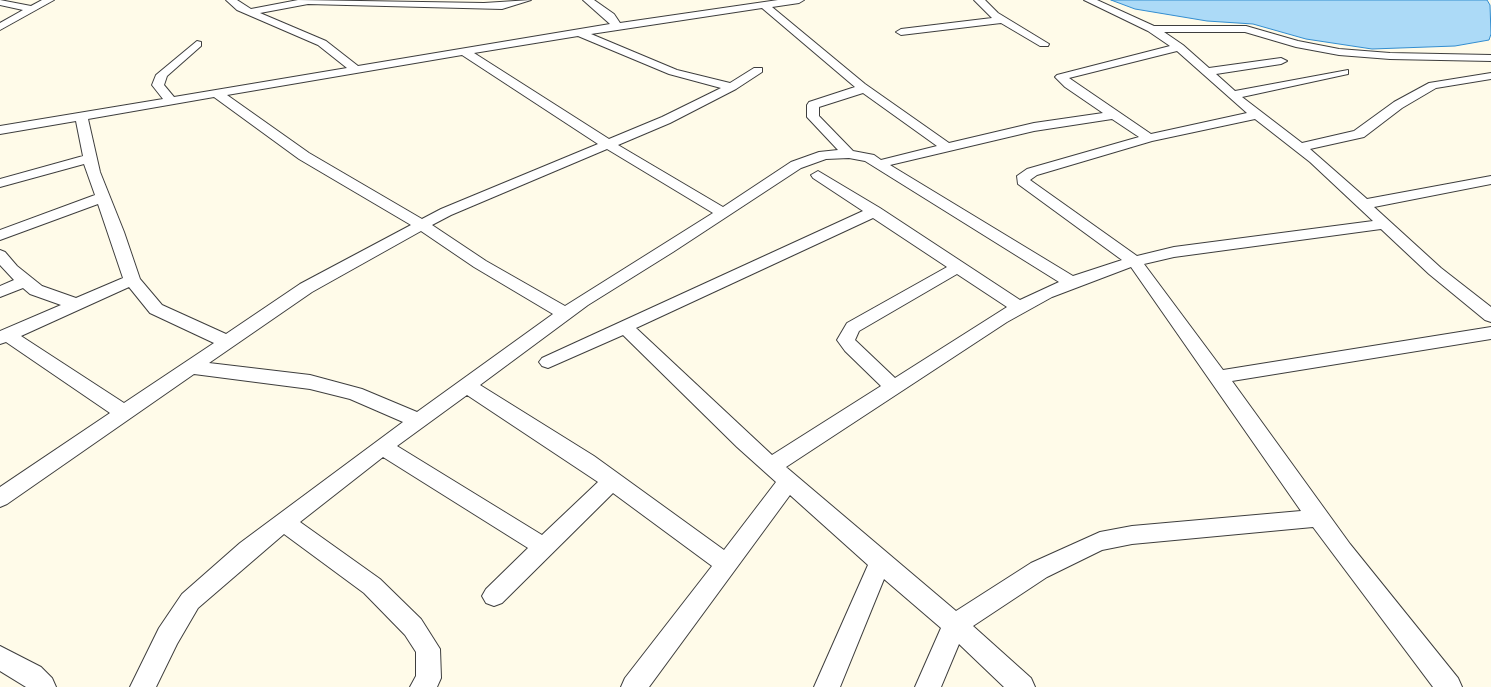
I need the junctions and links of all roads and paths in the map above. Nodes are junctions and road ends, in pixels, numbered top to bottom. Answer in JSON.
{"nodes":[{"id":1,"x":50,"y":0,"type":"edge"},
{"id":2,"x":231,"y":0,"type":"edge"},
{"id":3,"x":526,"y":0,"type":"edge"},
{"id":4,"x":588,"y":0,"type":"edge"},
{"id":5,"x":593,"y":0,"type":"edge"},
{"id":6,"x":799,"y":0,"type":"edge"},
{"id":7,"x":979,"y":0,"type":"edge"},
{"id":8,"x":1089,"y":0,"type":"edge"},
{"id":9,"x":0,"y":2,"type":"edge"},
{"id":10,"x":764,"y":5,"type":"junction"},
{"id":11,"x":32,"y":9,"type":"junction"},
{"id":12,"x":250,"y":12,"type":"junction"},
{"id":13,"x":0,"y":20,"type":"edge"},
{"id":14,"x":1003,"y":20,"type":"junction"},
{"id":15,"x":11,"y":21,"type":"junction"},
{"id":16,"x":617,"y":26,"type":"junction"},
{"id":17,"x":0,"y":27,"type":"edge"},
{"id":18,"x":1152,"y":29,"type":"junction"},
{"id":19,"x":901,"y":32,"type":"dead end"},
{"id":20,"x":580,"y":33,"type":"junction"},
{"id":21,"x":197,"y":44,"type":"dead end"},
{"id":22,"x":1044,"y":44,"type":"dead end"},
{"id":23,"x":1179,"y":47,"type":"junction"},
{"id":24,"x":464,"y":52,"type":"junction"},
{"id":25,"x":1491,"y":58,"type":"edge"},
{"id":26,"x":1281,"y":61,"type":"dead end"},
{"id":27,"x":356,"y":70,"type":"junction"},
{"id":28,"x":758,"y":70,"type":"dead end"},
{"id":29,"x":1207,"y":72,"type":"junction"},
{"id":30,"x":1344,"y":72,"type":"dead end"},
{"id":31,"x":1491,"y":76,"type":"edge"},
{"id":32,"x":732,"y":87,"type":"junction"},
{"id":33,"x":865,"y":88,"type":"junction"},
{"id":34,"x":216,"y":93,"type":"junction"},
{"id":35,"x":1232,"y":95,"type":"junction"},
{"id":36,"x":170,"y":100,"type":"junction"},
{"id":37,"x":1113,"y":115,"type":"junction"},
{"id":38,"x":1257,"y":115,"type":"junction"},
{"id":39,"x":81,"y":116,"type":"junction"},
{"id":40,"x":0,"y":130,"type":"edge"},
{"id":41,"x":1149,"y":138,"type":"junction"},
{"id":42,"x":606,"y":144,"type":"junction"},
{"id":43,"x":946,"y":147,"type":"junction"},
{"id":44,"x":1300,"y":147,"type":"junction"},
{"id":45,"x":849,"y":154,"type":"junction"},
{"id":46,"x":90,"y":158,"type":"junction"},
{"id":47,"x":879,"y":164,"type":"junction"},
{"id":48,"x":818,"y":175,"type":"dead end"},
{"id":49,"x":1491,"y":180,"type":"edge"},
{"id":50,"x":0,"y":183,"type":"edge"},
{"id":51,"x":103,"y":196,"type":"junction"},
{"id":52,"x":1365,"y":204,"type":"junction"},
{"id":53,"x":875,"y":211,"type":"junction"},
{"id":54,"x":723,"y":213,"type":"junction"},
{"id":55,"x":1384,"y":224,"type":"junction"},
{"id":56,"x":422,"y":225,"type":"junction"},
{"id":57,"x":0,"y":235,"type":"edge"},
{"id":58,"x":0,"y":255,"type":"edge"},
{"id":59,"x":1134,"y":261,"type":"junction"},
{"id":60,"x":958,"y":267,"type":"junction"},
{"id":61,"x":132,"y":280,"type":"junction"},
{"id":62,"x":25,"y":281,"type":"junction"},
{"id":63,"x":1072,"y":282,"type":"junction"},
{"id":64,"x":0,"y":292,"type":"edge"},
{"id":65,"x":78,"y":305,"type":"junction"},
{"id":66,"x":1020,"y":308,"type":"junction"},
{"id":67,"x":565,"y":313,"type":"junction"},
{"id":68,"x":1491,"y":316,"type":"edge"},
{"id":69,"x":625,"y":327,"type":"junction"},
{"id":70,"x":1491,"y":333,"type":"edge"},
{"id":71,"x":4,"y":336,"type":"edge"},
{"id":72,"x":226,"y":341,"type":"junction"},
{"id":73,"x":548,"y":362,"type":"dead end"},
{"id":74,"x":188,"y":367,"type":"junction"},
{"id":75,"x":1219,"y":377,"type":"junction"},
{"id":76,"x":466,"y":385,"type":"junction"},
{"id":77,"x":894,"y":388,"type":"junction"},
{"id":78,"x":123,"y":412,"type":"junction"},
{"id":79,"x":418,"y":420,"type":"junction"},
{"id":80,"x":382,"y":447,"type":"junction"},
{"id":81,"x":772,"y":466,"type":"junction"},
{"id":82,"x":612,"y":481,"type":"junction"},
{"id":83,"x":789,"y":482,"type":"junction"},
{"id":84,"x":0,"y":498,"type":"edge"},
{"id":85,"x":1318,"y":518,"type":"junction"},
{"id":86,"x":284,"y":522,"type":"junction"},
{"id":87,"x":544,"y":547,"type":"junction"},
{"id":88,"x":880,"y":562,"type":"junction"},
{"id":89,"x":726,"y":564,"type":"junction"},
{"id":90,"x":494,"y":596,"type":"dead end"},
{"id":91,"x":954,"y":625,"type":"junction"},
{"id":92,"x":0,"y":658,"type":"edge"},
{"id":93,"x":43,"y":687,"type":"edge"},
{"id":94,"x":143,"y":687,"type":"edge"},
{"id":95,"x":423,"y":687,"type":"edge"},
{"id":96,"x":634,"y":687,"type":"edge"},
{"id":97,"x":827,"y":687,"type":"edge"},
{"id":98,"x":928,"y":687,"type":"edge"},
{"id":99,"x":1022,"y":687,"type":"edge"},
{"id":100,"x":1449,"y":687,"type":"edge"}],
"edges":[{"from":1,"to":11,"type":"street"},
{"from":2,"to":12,"type":"street"},
{"from":3,"to":12,"type":"street"},
{"from":4,"to":5,"type":"street"},
{"from":4,"to":16,"type":"street"},
{"from":6,"to":10,"type":"street"},
{"from":7,"to":14,"type":"street"},
{"from":8,"to":18,"type":"street"},
{"from":9,"to":11,"type":"street"},
{"from":10,"to":16,"type":"street"},
{"from":10,"to":33,"type":"street"},
{"from":11,"to":15,"type":"street"},
{"from":12,"to":27,"type":"street"},
{"from":13,"to":15,"type":"street"},
{"from":14,"to":19,"type":"street"},
{"from":14,"to":22,"type":"street"},
{"from":15,"to":17,"type":"street"},
{"from":16,"to":20,"type":"street"},
{"from":18,"to":23,"type":"street"},
{"from":18,"to":25,"type":"street"},
{"from":20,"to":24,"type":"street"},
{"from":20,"to":32,"type":"street"},
{"from":21,"to":36,"type":"street"},
{"from":23,"to":29,"type":"street"},
{"from":23,"to":37,"type":"street"},
{"from":24,"to":27,"type":"street"},
{"from":24,"to":42,"type":"street"},
{"from":26,"to":29,"type":"street"},
{"from":27,"to":34,"type":"street"},
{"from":28,"to":32,"type":"street"},
{"from":29,"to":35,"type":"street"},
{"from":30,"to":35,"type":"street"},
{"from":31,"to":44,"type":"street"},
{"from":32,"to":42,"type":"street"},
{"from":33,"to":43,"type":"street"},
{"from":33,"to":45,"type":"street"},
{"from":34,"to":36,"type":"street"},
{"from":34,"to":56,"type":"street"},
{"from":35,"to":38,"type":"street"},
{"from":36,"to":39,"type":"street"},
{"from":37,"to":41,"type":"street"},
{"from":37,"to":43,"type":"street"},
{"from":38,"to":41,"type":"street"},
{"from":38,"to":44,"type":"street"},
{"from":39,"to":40,"type":"street"},
{"from":39,"to":46,"type":"street"},
{"from":41,"to":59,"type":"street"},
{"from":42,"to":54,"type":"street"},
{"from":42,"to":56,"type":"street"},
{"from":43,"to":47,"type":"street"},
{"from":44,"to":52,"type":"street"},
{"from":45,"to":47,"type":"street"},
{"from":45,"to":54,"type":"street"},
{"from":46,"to":50,"type":"street"},
{"from":46,"to":51,"type":"street"},
{"from":47,"to":63,"type":"street"},
{"from":48,"to":53,"type":"street"},
{"from":49,"to":52,"type":"street"},
{"from":51,"to":57,"type":"street"},
{"from":51,"to":61,"type":"street"},
{"from":52,"to":55,"type":"street"},
{"from":53,"to":60,"type":"street"},
{"from":53,"to":69,"type":"street"},
{"from":54,"to":67,"type":"street"},
{"from":55,"to":59,"type":"street"},
{"from":55,"to":68,"type":"street"},
{"from":56,"to":67,"type":"street"},
{"from":56,"to":72,"type":"street"},
{"from":58,"to":62,"type":"street"},
{"from":59,"to":63,"type":"street"},
{"from":59,"to":75,"type":"street"},
{"from":60,"to":66,"type":"street"},
{"from":60,"to":77,"type":"street"},
{"from":61,"to":65,"type":"street"},
{"from":61,"to":72,"type":"street"},
{"from":62,"to":64,"type":"street"},
{"from":62,"to":65,"type":"street"},
{"from":63,"to":66,"type":"street"},
{"from":65,"to":71,"type":"street"},
{"from":66,"to":77,"type":"street"},
{"from":67,"to":76,"type":"street"},
{"from":69,"to":73,"type":"street"},
{"from":69,"to":81,"type":"street"},
{"from":70,"to":75,"type":"street"},
{"from":71,"to":78,"type":"street"},
{"from":72,"to":74,"type":"street"},
{"from":74,"to":78,"type":"street"},
{"from":74,"to":79,"type":"street"},
{"from":75,"to":85,"type":"street"},
{"from":76,"to":79,"type":"street"},
{"from":76,"to":82,"type":"street"},
{"from":77,"to":81,"type":"street"},
{"from":78,"to":84,"type":"street"},
{"from":79,"to":80,"type":"street"},
{"from":80,"to":86,"type":"street"},
{"from":80,"to":87,"type":"street"},
{"from":81,"to":83,"type":"street"},
{"from":82,"to":87,"type":"street"},
{"from":82,"to":89,"type":"street"},
{"from":83,"to":88,"type":"street"},
{"from":83,"to":89,"type":"street"},
{"from":85,"to":91,"type":"street"},
{"from":85,"to":100,"type":"street"},
{"from":86,"to":94,"type":"street"},
{"from":86,"to":95,"type":"street"},
{"from":87,"to":90,"type":"street"},
{"from":88,"to":91,"type":"street"},
{"from":88,"to":97,"type":"street"},
{"from":89,"to":96,"type":"street"},
{"from":91,"to":98,"type":"street"},
{"from":91,"to":99,"type":"street"},
{"from":92,"to":93,"type":"street"}]}
